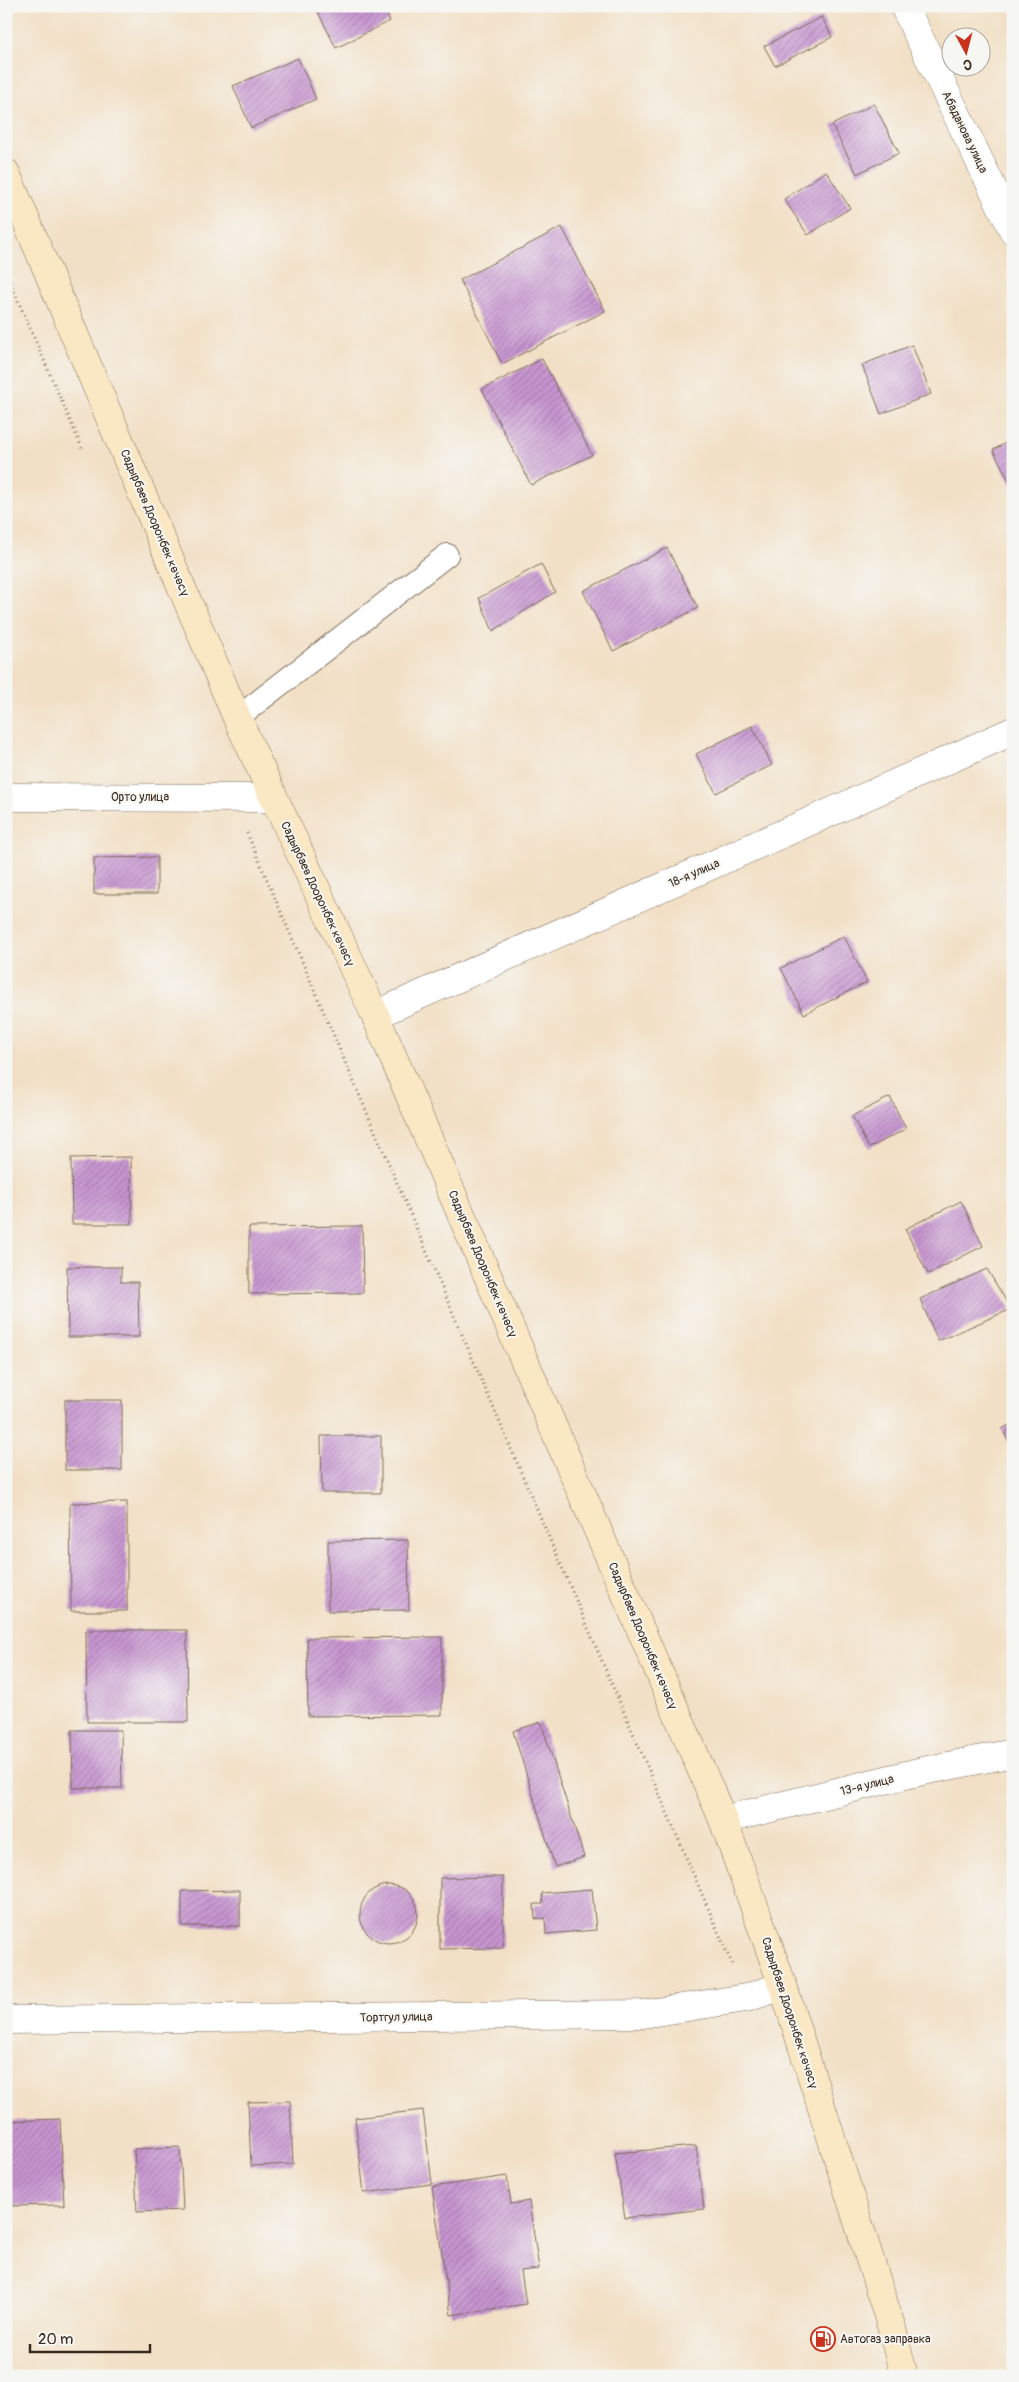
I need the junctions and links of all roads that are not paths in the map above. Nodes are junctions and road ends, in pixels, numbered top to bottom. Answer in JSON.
{"nodes":[{"id":1,"x":904,"y":6,"type":"edge"},
{"id":2,"x":6,"y":173,"type":"edge"},
{"id":3,"x":1013,"y":230,"type":"edge"},
{"id":4,"x":447,"y":555,"type":"dead end"},
{"id":5,"x":237,"y":718,"type":"junction"},
{"id":6,"x":1013,"y":731,"type":"edge"},
{"id":7,"x":6,"y":797,"type":"edge"},
{"id":8,"x":273,"y":798,"type":"junction"},
{"id":9,"x":375,"y":1015,"type":"junction"},
{"id":10,"x":1013,"y":1753,"type":"edge"},
{"id":11,"x":723,"y":1820,"type":"junction"},
{"id":12,"x":782,"y":1986,"type":"junction"},
{"id":13,"x":6,"y":2020,"type":"edge"},
{"id":14,"x":904,"y":2376,"type":"edge"}],
"edges":[{"from":1,"to":3,"type":"street","name":"Абаданова улица"},
{"from":2,"to":5,"type":"main road","name":"Садырбаев Дооронбек көчөсү"},
{"from":4,"to":5,"type":"lane"},
{"from":5,"to":8,"type":"main road","name":"Садырбаев Дооронбек көчөсү"},
{"from":6,"to":9,"type":"street","name":"18-я улица"},
{"from":7,"to":8,"type":"street","name":"Орто улица"},
{"from":8,"to":9,"type":"main road","name":"Садырбаев Дооронбек көчөсү"},
{"from":9,"to":11,"type":"main road","name":"Садырбаев Дооронбек көчөсү"},
{"from":10,"to":11,"type":"street","name":"13-я улица"},
{"from":11,"to":12,"type":"main road","name":"Садырбаев Дооронбек көчөсү"},
{"from":12,"to":13,"type":"street","name":"Тортгул улица"},
{"from":12,"to":14,"type":"main road","name":"Садырбаев Дооронбек көчөсү"}]}
